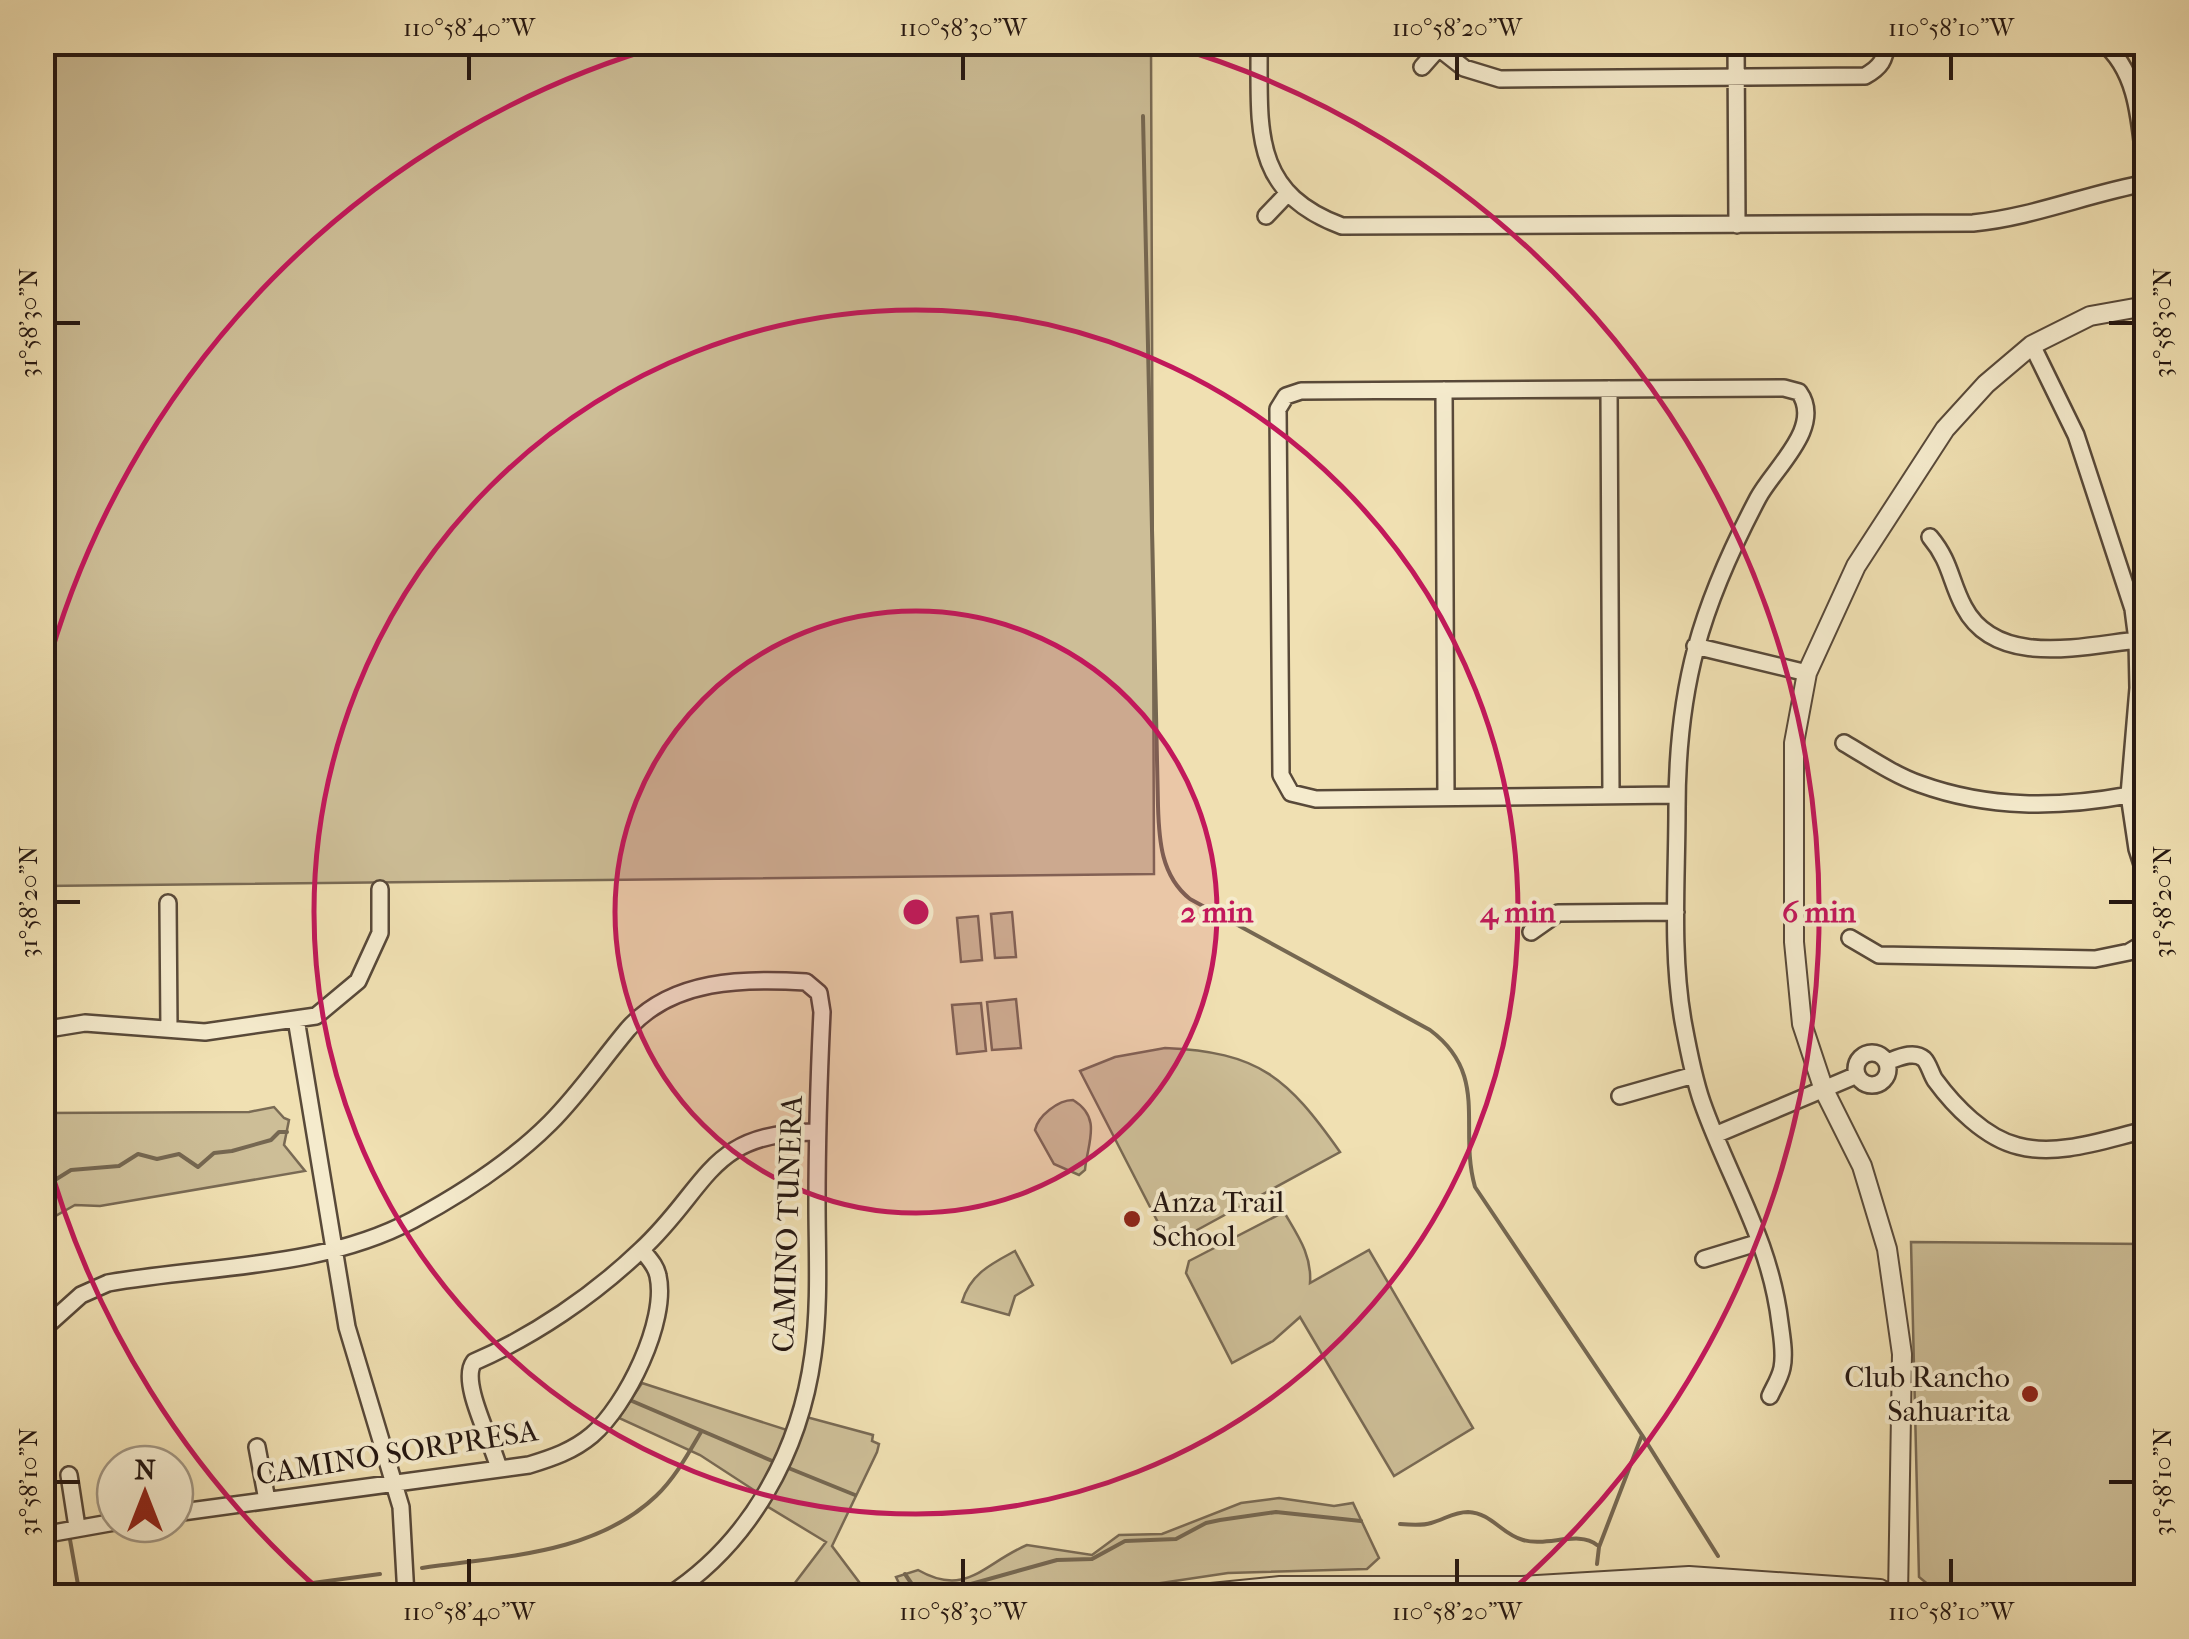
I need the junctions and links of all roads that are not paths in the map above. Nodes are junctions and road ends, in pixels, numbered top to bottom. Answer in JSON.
{"nodes":[{"id":1,"x":1260,"y":42,"type":"edge"},
{"id":2,"x":1736,"y":42,"type":"edge"},
{"id":3,"x":1887,"y":42,"type":"edge"},
{"id":4,"x":2102,"y":42,"type":"edge"},
{"id":5,"x":1434,"y":46,"type":"edge"},
{"id":6,"x":1422,"y":67,"type":"dead end"},
{"id":7,"x":1736,"y":78,"type":"junction"},
{"id":8,"x":2146,"y":180,"type":"edge"},
{"id":9,"x":1287,"y":194,"type":"junction"},
{"id":10,"x":1266,"y":216,"type":"dead end"},
{"id":11,"x":1737,"y":225,"type":"junction"},
{"id":12,"x":2146,"y":306,"type":"edge"},
{"id":13,"x":2032,"y":345,"type":"junction"},
{"id":14,"x":1610,"y":389,"type":"junction"},
{"id":15,"x":1444,"y":390,"type":"junction"},
{"id":16,"x":1930,"y":536,"type":"dead end"},
{"id":17,"x":2137,"y":640,"type":"junction"},
{"id":18,"x":1695,"y":646,"type":"junction"},
{"id":19,"x":1807,"y":673,"type":"junction"},
{"id":20,"x":1844,"y":743,"type":"dead end"},
{"id":21,"x":1677,"y":795,"type":"junction"},
{"id":22,"x":1611,"y":796,"type":"junction"},
{"id":23,"x":2129,"y":796,"type":"junction"},
{"id":24,"x":1446,"y":798,"type":"junction"},
{"id":25,"x":2146,"y":878,"type":"edge"},
{"id":26,"x":380,"y":888,"type":"dead end"},
{"id":27,"x":168,"y":903,"type":"dead end"},
{"id":28,"x":1676,"y":912,"type":"junction"},
{"id":29,"x":1531,"y":932,"type":"dead end"},
{"id":30,"x":1850,"y":938,"type":"dead end"},
{"id":31,"x":2146,"y":942,"type":"edge"},
{"id":32,"x":296,"y":1019,"type":"junction"},
{"id":33,"x":170,"y":1029,"type":"junction"},
{"id":34,"x":42,"y":1030,"type":"edge"},
{"id":35,"x":1888,"y":1062,"type":"junction"},
{"id":36,"x":1694,"y":1075,"type":"junction"},
{"id":37,"x":1857,"y":1075,"type":"junction"},
{"id":38,"x":1824,"y":1090,"type":"junction"},
{"id":39,"x":1620,"y":1096,"type":"dead end"},
{"id":40,"x":2146,"y":1130,"type":"edge"},
{"id":41,"x":818,"y":1132,"type":"junction"},
{"id":42,"x":1715,"y":1134,"type":"junction"},
{"id":43,"x":1760,"y":1242,"type":"junction"},
{"id":44,"x":332,"y":1249,"type":"junction"},
{"id":45,"x":642,"y":1250,"type":"junction"},
{"id":46,"x":1704,"y":1259,"type":"dead end"},
{"id":47,"x":42,"y":1330,"type":"edge"},
{"id":48,"x":1770,"y":1396,"type":"dead end"},
{"id":49,"x":257,"y":1447,"type":"dead end"},
{"id":50,"x":499,"y":1469,"type":"junction"},
{"id":51,"x":69,"y":1475,"type":"dead end"},
{"id":52,"x":395,"y":1482,"type":"junction"},
{"id":53,"x":267,"y":1500,"type":"junction"},
{"id":54,"x":195,"y":1510,"type":"edge"},
{"id":55,"x":95,"y":1525,"type":"edge"},
{"id":56,"x":77,"y":1527,"type":"junction"},
{"id":57,"x":42,"y":1535,"type":"edge"},
{"id":58,"x":1400,"y":1591,"type":"edge"},
{"id":59,"x":406,"y":1596,"type":"edge"},
{"id":60,"x":668,"y":1596,"type":"edge"},
{"id":61,"x":1181,"y":1596,"type":"edge"},
{"id":62,"x":1895,"y":1596,"type":"edge"}],
"edges":[{"from":1,"to":9,"type":"street"},
{"from":2,"to":7,"type":"street"},
{"from":3,"to":7,"type":"street"},
{"from":4,"to":8,"type":"street"},
{"from":5,"to":6,"type":"street"},
{"from":5,"to":7,"type":"street"},
{"from":7,"to":11,"type":"street"},
{"from":8,"to":11,"type":"street"},
{"from":9,"to":10,"type":"street"},
{"from":9,"to":11,"type":"street"},
{"from":12,"to":13,"type":"street"},
{"from":13,"to":17,"type":"street"},
{"from":13,"to":19,"type":"street"},
{"from":14,"to":15,"type":"street"},
{"from":14,"to":18,"type":"street"},
{"from":14,"to":22,"type":"street"},
{"from":15,"to":24,"type":"street"},
{"from":15,"to":24,"type":"street"},
{"from":16,"to":17,"type":"street"},
{"from":17,"to":23,"type":"street"},
{"from":18,"to":19,"type":"street"},
{"from":18,"to":21,"type":"street"},
{"from":19,"to":38,"type":"street"},
{"from":20,"to":23,"type":"street"},
{"from":21,"to":22,"type":"street"},
{"from":21,"to":28,"type":"street"},
{"from":22,"to":24,"type":"street"},
{"from":23,"to":25,"type":"street"},
{"from":26,"to":32,"type":"street"},
{"from":27,"to":33,"type":"street"},
{"from":28,"to":29,"type":"street"},
{"from":28,"to":36,"type":"street"},
{"from":30,"to":31,"type":"street"},
{"from":32,"to":33,"type":"street"},
{"from":32,"to":44,"type":"street"},
{"from":33,"to":34,"type":"street"},
{"from":35,"to":37,"type":"street"},
{"from":35,"to":37,"type":"street"},
{"from":35,"to":40,"type":"street"},
{"from":36,"to":39,"type":"street"},
{"from":36,"to":42,"type":"street"},
{"from":37,"to":38,"type":"street"},
{"from":38,"to":42,"type":"street"},
{"from":38,"to":62,"type":"street"},
{"from":41,"to":44,"type":"street","name":"CAMINO TUNERA"},
{"from":41,"to":45,"type":"street"},
{"from":41,"to":60,"type":"street","name":"CAMINO TUNERA"},
{"from":42,"to":43,"type":"street"},
{"from":43,"to":46,"type":"street"},
{"from":43,"to":48,"type":"street"},
{"from":44,"to":47,"type":"street"},
{"from":44,"to":52,"type":"street"},
{"from":45,"to":50,"type":"street","name":"CAMINO SORPRESA"},
{"from":45,"to":50,"type":"street"},
{"from":49,"to":53,"type":"street"},
{"from":50,"to":52,"type":"street","name":"CAMINO SORPRESA"},
{"from":51,"to":56,"type":"street"},
{"from":52,"to":53,"type":"street","name":"CAMINO SORPRESA"},
{"from":52,"to":59,"type":"street"},
{"from":53,"to":54,"type":"street","name":"CAMINO SORPRESA"},
{"from":55,"to":56,"type":"street"},
{"from":56,"to":57,"type":"street"},
{"from":58,"to":61,"type":"street"},
{"from":58,"to":62,"type":"street"}]}
